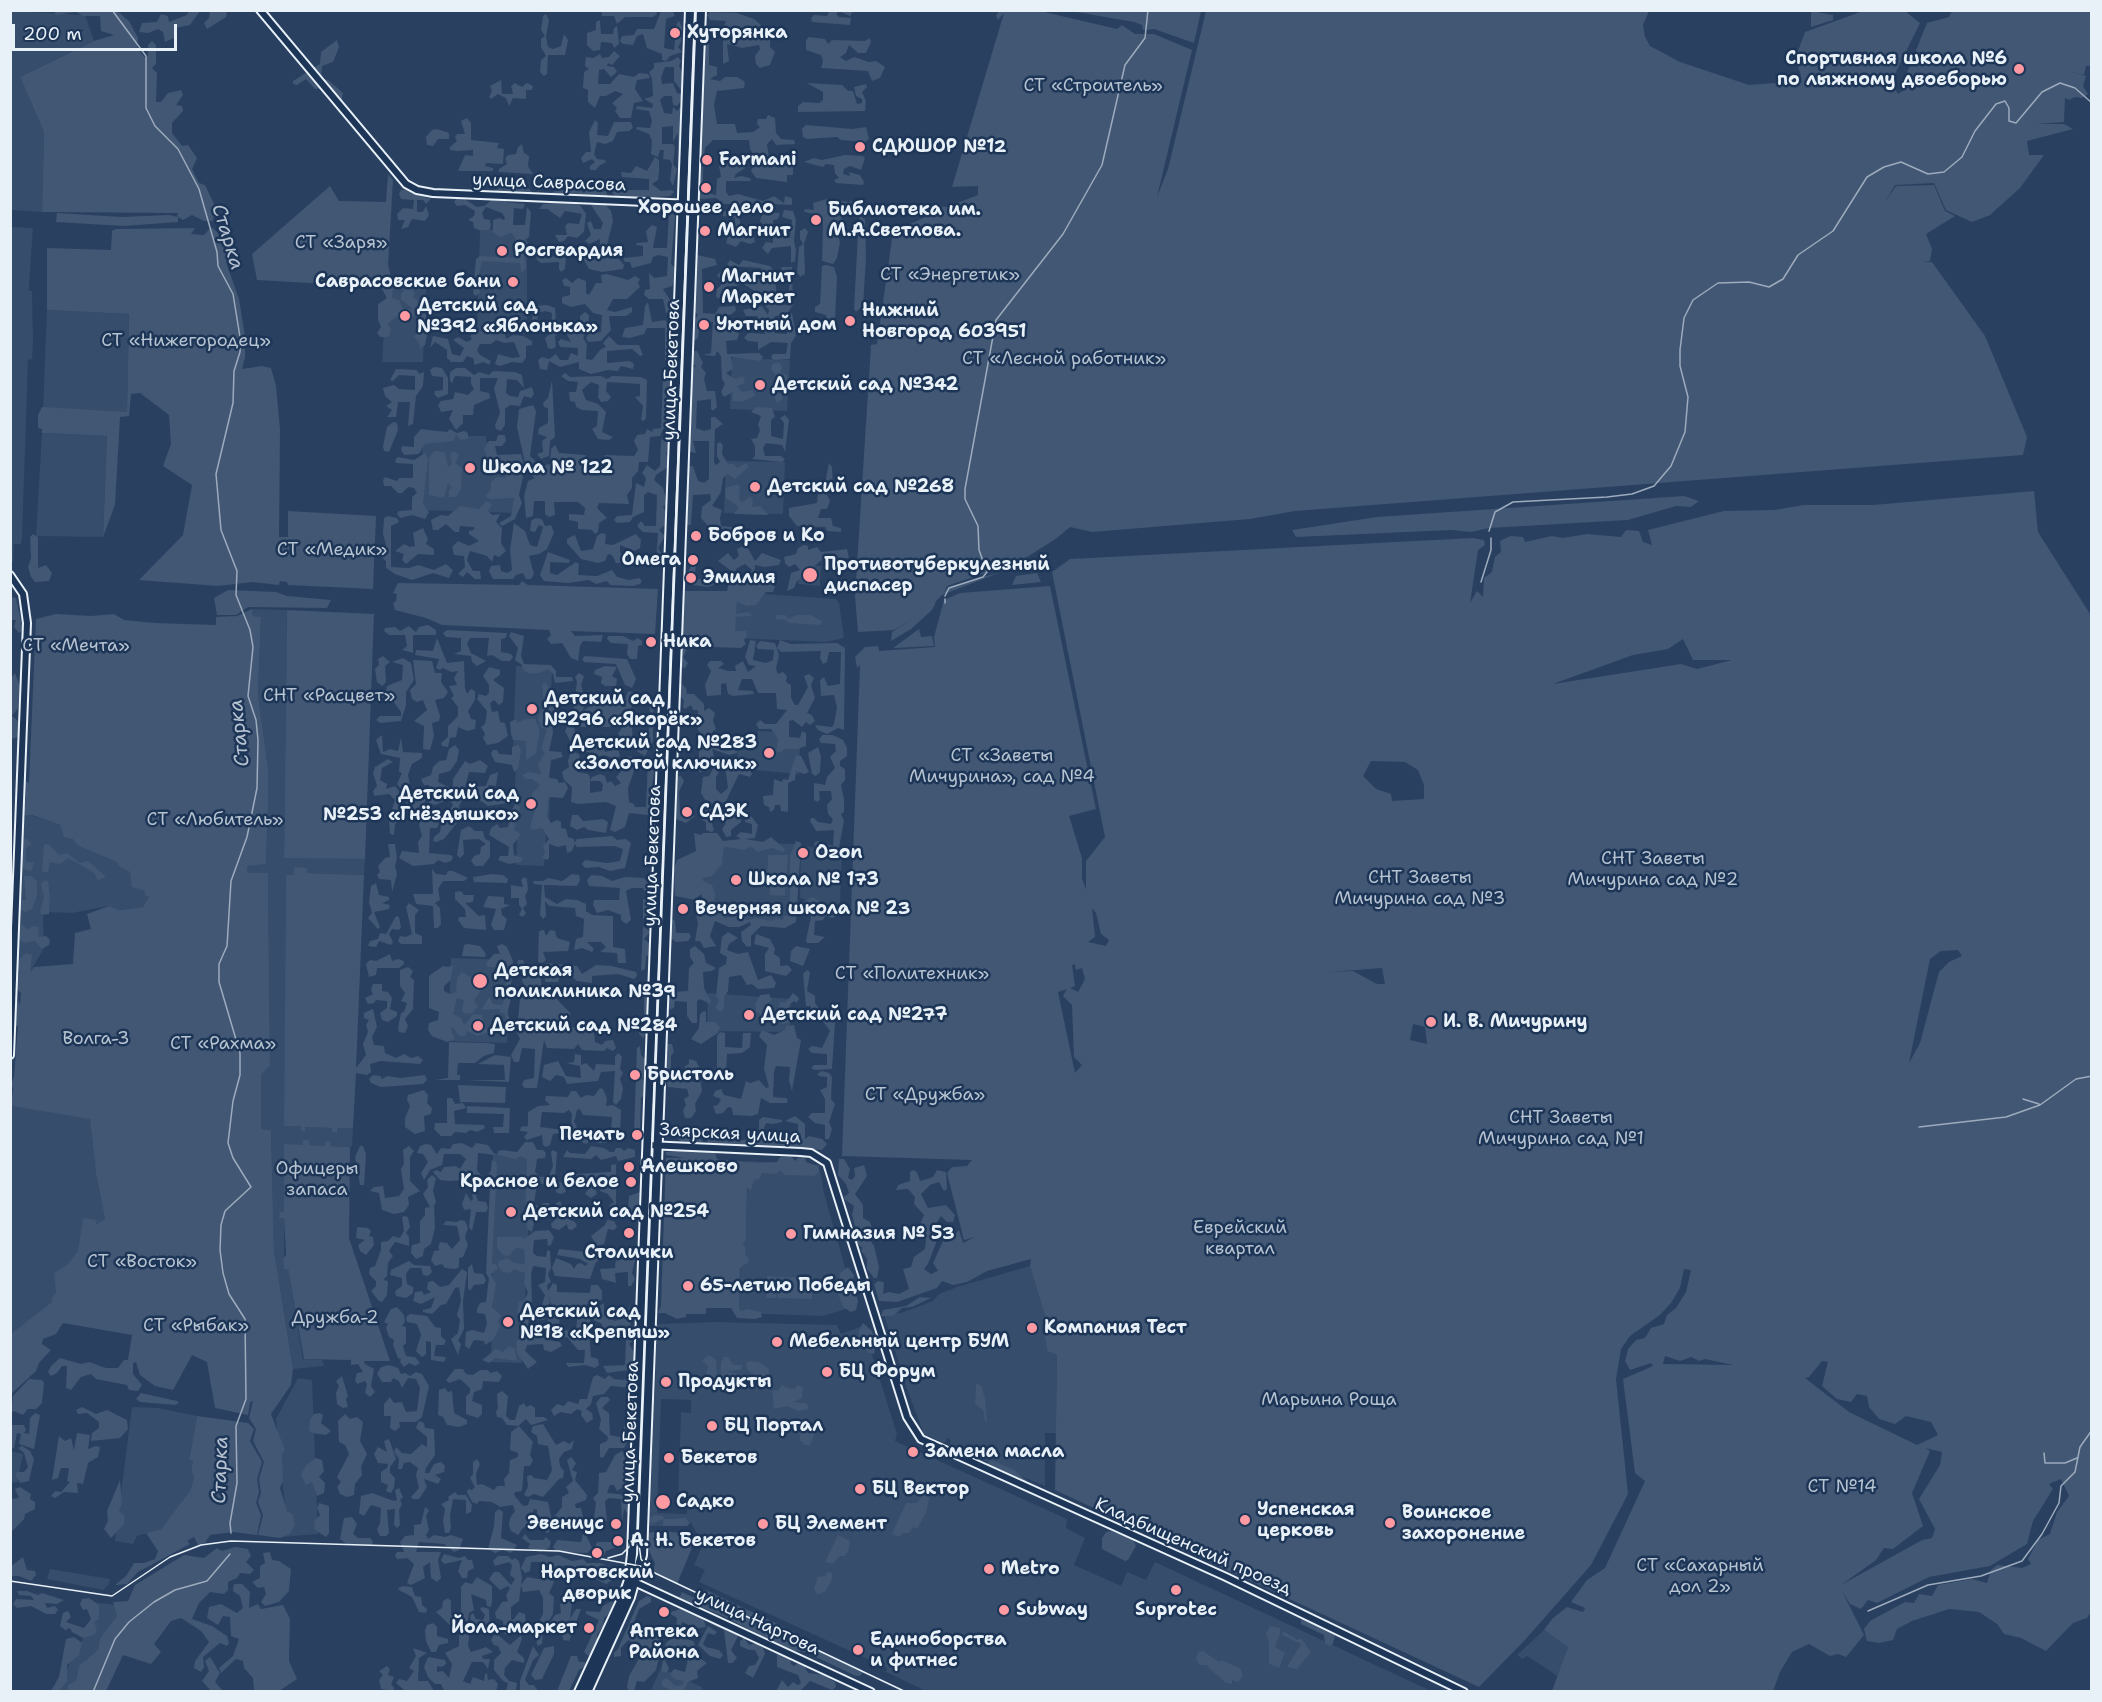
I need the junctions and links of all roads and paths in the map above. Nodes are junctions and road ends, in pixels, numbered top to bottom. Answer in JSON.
{"nodes":[{"id":1,"x":260,"y":10,"type":"edge"},
{"id":2,"x":690,"y":10,"type":"edge"},
{"id":3,"x":701,"y":10,"type":"edge"},
{"id":4,"x":683,"y":204,"type":"junction"},
{"id":5,"x":693,"y":204,"type":"junction"},
{"id":6,"x":10,"y":575,"type":"edge"},
{"id":7,"x":10,"y":1055,"type":"edge"},
{"id":8,"x":648,"y":1145,"type":"junction"},
{"id":9,"x":657,"y":1146,"type":"junction"},
{"id":10,"x":911,"y":1427,"type":"joint"},
{"id":11,"x":633,"y":1581,"type":"junction"},
{"id":12,"x":579,"y":1692,"type":"edge"},
{"id":13,"x":587,"y":1692,"type":"edge"},
{"id":14,"x":871,"y":1692,"type":"edge"},
{"id":15,"x":1464,"y":1692,"type":"edge"}],
"edges":[{"from":1,"to":4,"type":"street","name":"улица Саврасова"},
{"from":2,"to":4,"type":"main road","name":"улица Бекетова"},
{"from":3,"to":5,"type":"main road","name":"улица Бекетова"},
{"from":4,"to":5,"type":"street","name":"улица Саврасова"},
{"from":4,"to":8,"type":"main road","name":"улица Бекетова"},
{"from":5,"to":9,"type":"main road","name":"улица Бекетова"},
{"from":6,"to":7,"type":"street"},
{"from":8,"to":9,"type":"street","name":"Заярская улица"},
{"from":8,"to":11,"type":"main road","name":"улица Бекетова"},
{"from":9,"to":10,"type":"street","name":"Заярская улица"},
{"from":9,"to":11,"type":"main road","name":"улица Бекетова"},
{"from":10,"to":15,"type":"street","name":"Кладбищенский проезд"},
{"from":11,"to":12,"type":"main road","name":"улица Бекетова"},
{"from":11,"to":13,"type":"main road","name":"улица Бекетова"},
{"from":11,"to":14,"type":"street","name":"улица Нартова"}]}
